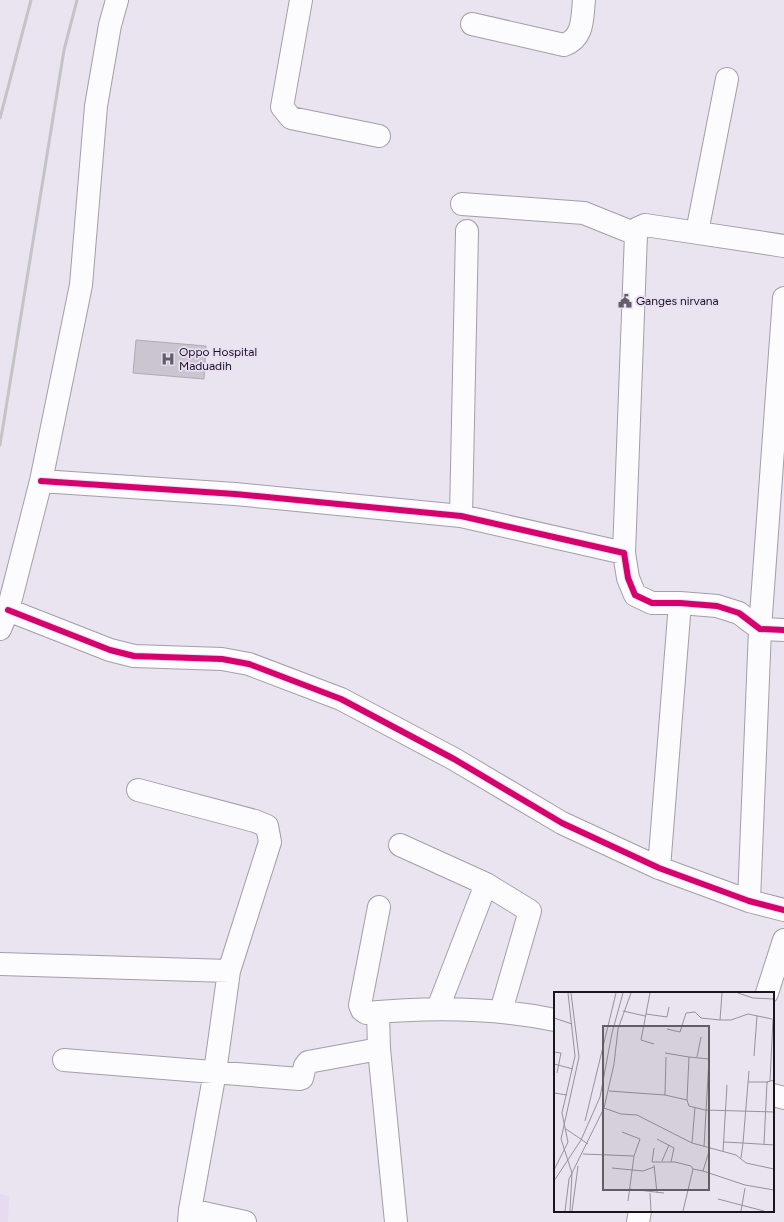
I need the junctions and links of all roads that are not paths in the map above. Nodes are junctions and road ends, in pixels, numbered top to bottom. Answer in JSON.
{"nodes":[{"id":1,"x":117,"y":0,"type":"edge"},
{"id":2,"x":301,"y":0,"type":"edge"},
{"id":3,"x":584,"y":0,"type":"edge"},
{"id":4,"x":472,"y":24,"type":"dead end"},
{"id":5,"x":727,"y":79,"type":"dead end"},
{"id":6,"x":379,"y":136,"type":"dead end"},
{"id":7,"x":462,"y":204,"type":"dead end"},
{"id":8,"x":467,"y":231,"type":"dead end"},
{"id":9,"x":697,"y":232,"type":"junction"},
{"id":10,"x":636,"y":234,"type":"junction"},
{"id":11,"x":784,"y":246,"type":"edge"},
{"id":12,"x":784,"y":298,"type":"edge"},
{"id":13,"x":41,"y":481,"type":"junction"},
{"id":14,"x":461,"y":516,"type":"junction"},
{"id":15,"x":624,"y":553,"type":"junction"},
{"id":16,"x":680,"y":604,"type":"junction"},
{"id":17,"x":4,"y":620,"type":"edge"},
{"id":18,"x":760,"y":629,"type":"junction"},
{"id":19,"x":784,"y":630,"type":"edge"},
{"id":20,"x":138,"y":790,"type":"dead end"},
{"id":21,"x":400,"y":845,"type":"dead end"},
{"id":22,"x":659,"y":868,"type":"junction"},
{"id":23,"x":486,"y":884,"type":"junction"},
{"id":24,"x":749,"y":901,"type":"junction"},
{"id":25,"x":379,"y":908,"type":"dead end"},
{"id":26,"x":784,"y":910,"type":"edge"},
{"id":27,"x":784,"y":940,"type":"edge"},
{"id":28,"x":0,"y":964,"type":"edge"},
{"id":29,"x":229,"y":971,"type":"junction"},
{"id":30,"x":767,"y":992,"type":"edge"},
{"id":31,"x":438,"y":1008,"type":"junction"},
{"id":32,"x":501,"y":1011,"type":"junction"},
{"id":33,"x":378,"y":1012,"type":"junction"},
{"id":34,"x":554,"y":1020,"type":"edge"},
{"id":35,"x":379,"y":1049,"type":"junction"},
{"id":36,"x":64,"y":1060,"type":"dead end"},
{"id":37,"x":215,"y":1072,"type":"junction"},
{"id":38,"x":774,"y":1095,"type":"edge"},
{"id":39,"x":784,"y":1098,"type":"edge"},
{"id":40,"x":640,"y":1212,"type":"edge"},
{"id":41,"x":190,"y":1216,"type":"edge"},
{"id":42,"x":244,"y":1222,"type":"edge"},
{"id":43,"x":396,"y":1222,"type":"edge"},
{"id":44,"x":638,"y":1222,"type":"edge"}],
"edges":[{"from":1,"to":13,"type":"street"},
{"from":2,"to":6,"type":"street"},
{"from":3,"to":4,"type":"street"},
{"from":5,"to":9,"type":"street"},
{"from":7,"to":10,"type":"street"},
{"from":8,"to":14,"type":"street"},
{"from":9,"to":10,"type":"street"},
{"from":9,"to":11,"type":"street"},
{"from":10,"to":15,"type":"street"},
{"from":12,"to":18,"type":"street"},
{"from":13,"to":14,"type":"street"},
{"from":13,"to":17,"type":"street"},
{"from":14,"to":15,"type":"street"},
{"from":15,"to":16,"type":"street"},
{"from":16,"to":18,"type":"street"},
{"from":16,"to":22,"type":"street"},
{"from":17,"to":22,"type":"street"},
{"from":18,"to":19,"type":"street"},
{"from":18,"to":24,"type":"street"},
{"from":20,"to":29,"type":"street"},
{"from":21,"to":23,"type":"street"},
{"from":22,"to":24,"type":"street"},
{"from":23,"to":31,"type":"street"},
{"from":23,"to":32,"type":"street"},
{"from":24,"to":26,"type":"street"},
{"from":25,"to":33,"type":"street"},
{"from":27,"to":30,"type":"street"},
{"from":28,"to":29,"type":"street"},
{"from":29,"to":37,"type":"street"},
{"from":31,"to":32,"type":"street"},
{"from":31,"to":33,"type":"street"},
{"from":32,"to":34,"type":"street"},
{"from":33,"to":35,"type":"street"},
{"from":35,"to":37,"type":"street"},
{"from":35,"to":43,"type":"street"},
{"from":36,"to":37,"type":"street"},
{"from":37,"to":41,"type":"street"},
{"from":38,"to":39,"type":"street"},
{"from":40,"to":44,"type":"street"},
{"from":41,"to":42,"type":"street"}]}
